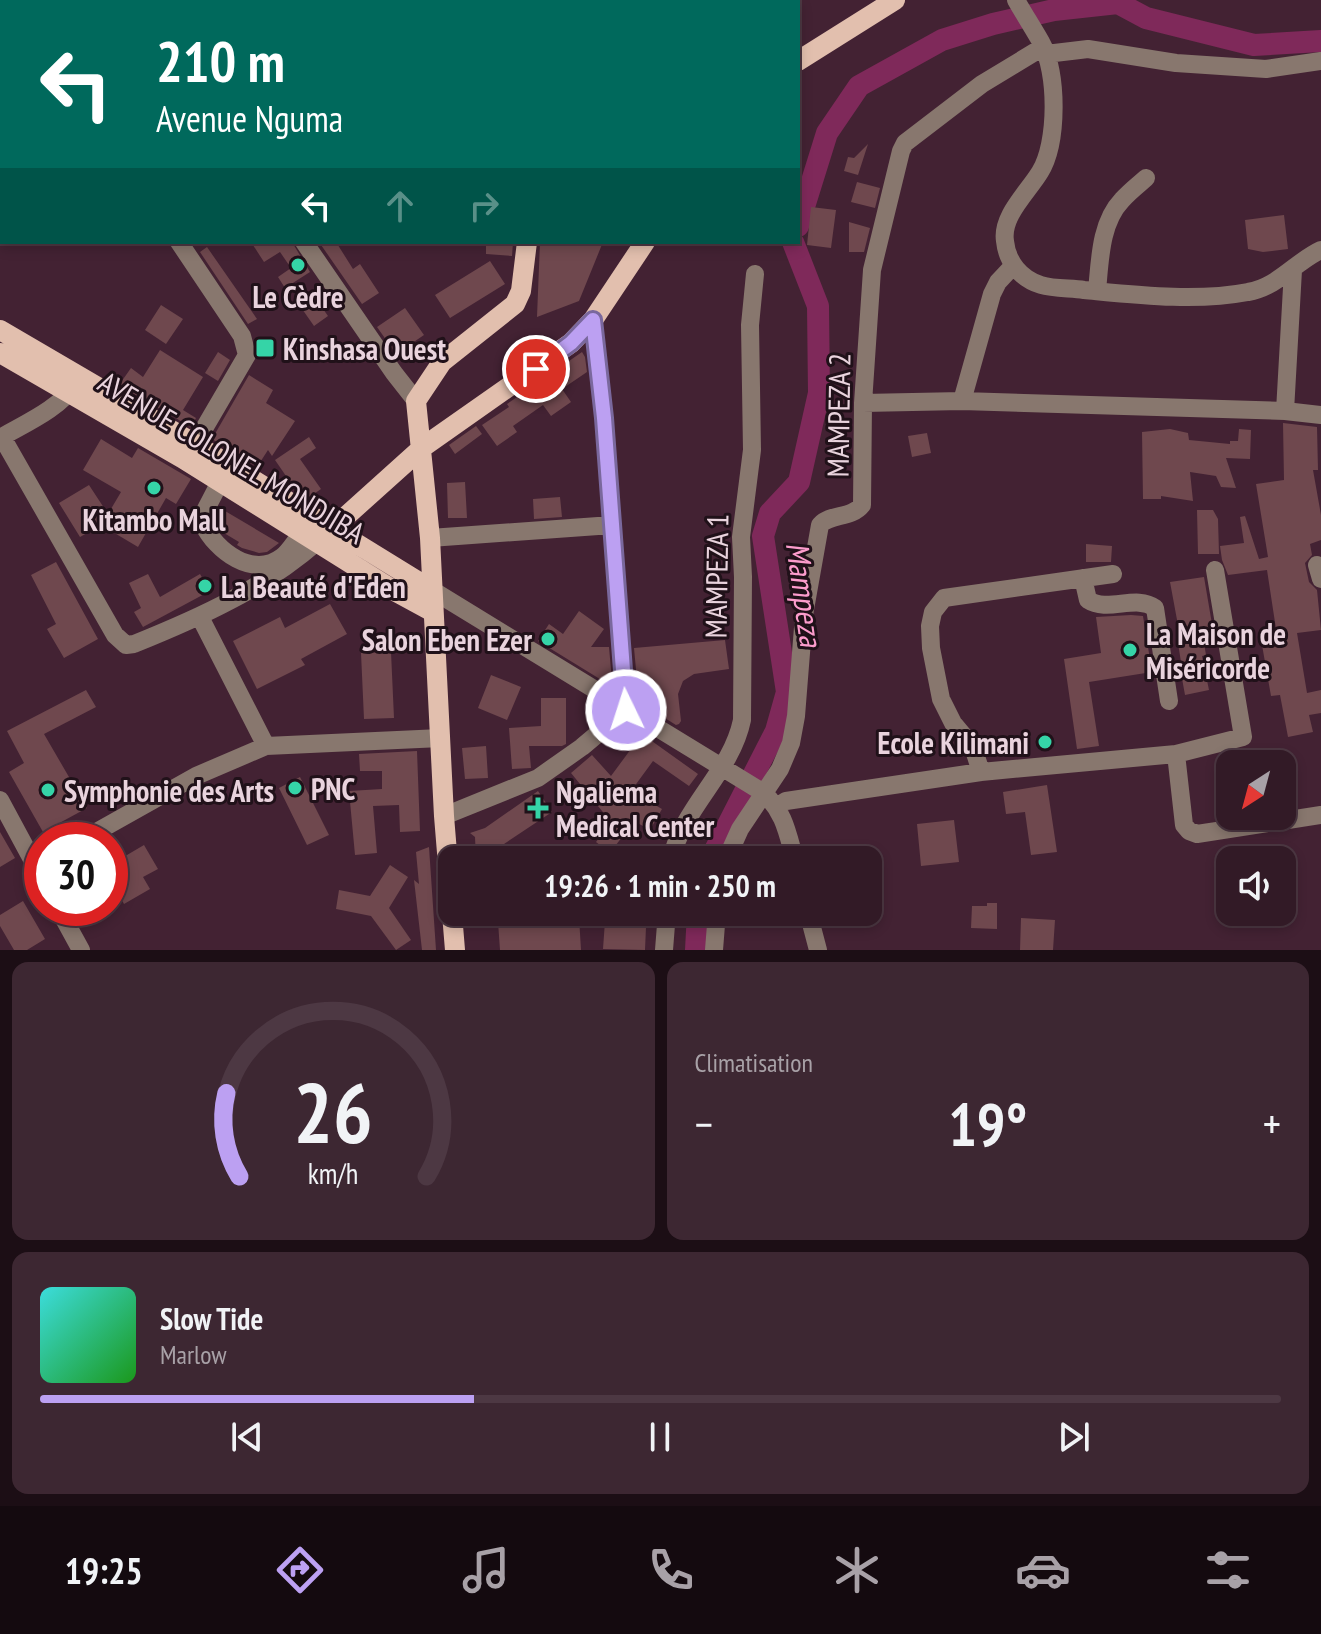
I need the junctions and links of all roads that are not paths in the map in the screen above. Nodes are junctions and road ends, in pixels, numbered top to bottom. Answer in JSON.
{"nodes":[{"id":1,"x":895,"y":0,"type":"edge"},
{"id":2,"x":1012,"y":1,"type":"edge"},
{"id":3,"x":1042,"y":46,"type":"junction"},
{"id":4,"x":800,"y":60,"type":"edge"},
{"id":5,"x":1321,"y":61,"type":"edge"},
{"id":6,"x":1146,"y":178,"type":"dead end"},
{"id":7,"x":180,"y":244,"type":"edge"},
{"id":8,"x":305,"y":244,"type":"edge"},
{"id":9,"x":527,"y":244,"type":"edge"},
{"id":10,"x":644,"y":244,"type":"edge"},
{"id":11,"x":1321,"y":250,"type":"edge"},
{"id":12,"x":1013,"y":266,"type":"junction"},
{"id":13,"x":1293,"y":270,"type":"junction"},
{"id":14,"x":755,"y":274,"type":"dead end"},
{"id":15,"x":1097,"y":291,"type":"junction"},
{"id":16,"x":593,"y":320,"type":"junction"},
{"id":17,"x":0,"y":330,"type":"edge"},
{"id":18,"x":0,"y":353,"type":"edge"},
{"id":19,"x":74,"y":385,"type":"junction"},
{"id":20,"x":416,"y":401,"type":"junction"},
{"id":21,"x":962,"y":401,"type":"junction"},
{"id":22,"x":863,"y":403,"type":"junction"},
{"id":23,"x":1285,"y":411,"type":"junction"},
{"id":24,"x":1321,"y":415,"type":"edge"},
{"id":25,"x":1,"y":437,"type":"edge"},
{"id":26,"x":195,"y":444,"type":"junction"},
{"id":27,"x":423,"y":447,"type":"junction"},
{"id":28,"x":220,"y":482,"type":"junction"},
{"id":29,"x":612,"y":525,"type":"junction"},
{"id":30,"x":317,"y":534,"type":"junction"},
{"id":31,"x":430,"y":538,"type":"junction"},
{"id":32,"x":1215,"y":570,"type":"dead end"},
{"id":33,"x":1113,"y":574,"type":"dead end"},
{"id":34,"x":1083,"y":578,"type":"junction"},
{"id":35,"x":432,"y":590,"type":"junction"},
{"id":36,"x":433,"y":612,"type":"junction"},
{"id":37,"x":200,"y":617,"type":"junction"},
{"id":38,"x":487,"y":624,"type":"junction"},
{"id":39,"x":1169,"y":701,"type":"dead end"},
{"id":40,"x":626,"y":710,"type":"junction"},
{"id":41,"x":441,"y":738,"type":"junction"},
{"id":42,"x":266,"y":746,"type":"junction"},
{"id":43,"x":1176,"y":754,"type":"junction"},
{"id":44,"x":724,"y":770,"type":"junction"},
{"id":45,"x":981,"y":772,"type":"junction"},
{"id":46,"x":765,"y":796,"type":"junction"},
{"id":47,"x":1,"y":805,"type":"edge"},
{"id":48,"x":1321,"y":815,"type":"edge"},
{"id":49,"x":444,"y":816,"type":"junction"},
{"id":50,"x":114,"y":822,"type":"edge"},
{"id":51,"x":24,"y":843,"type":"edge"},
{"id":52,"x":447,"y":846,"type":"edge"},
{"id":53,"x":676,"y":846,"type":"edge"},
{"id":54,"x":732,"y":846,"type":"edge"},
{"id":55,"x":791,"y":846,"type":"edge"},
{"id":56,"x":68,"y":926,"type":"edge"},
{"id":57,"x":453,"y":926,"type":"edge"},
{"id":58,"x":666,"y":926,"type":"edge"},
{"id":59,"x":716,"y":926,"type":"edge"},
{"id":60,"x":812,"y":926,"type":"edge"},
{"id":61,"x":81,"y":950,"type":"edge"},
{"id":62,"x":455,"y":950,"type":"edge"},
{"id":63,"x":664,"y":950,"type":"edge"},
{"id":64,"x":714,"y":950,"type":"edge"},
{"id":65,"x":818,"y":950,"type":"edge"}],
"edges":[{"from":1,"to":4,"type":"main road"},
{"from":2,"to":3,"type":"street"},
{"from":3,"to":5,"type":"street"},
{"from":3,"to":12,"type":"street"},
{"from":3,"to":22,"type":"street","name":"MAMPEZA 2"},
{"from":6,"to":15,"type":"street"},
{"from":7,"to":26,"type":"street"},
{"from":8,"to":20,"type":"street"},
{"from":9,"to":20,"type":"main road"},
{"from":10,"to":16,"type":"main road"},
{"from":11,"to":13,"type":"street"},
{"from":12,"to":15,"type":"street"},
{"from":12,"to":21,"type":"street"},
{"from":13,"to":15,"type":"street"},
{"from":13,"to":23,"type":"street"},
{"from":14,"to":44,"type":"street","name":"MAMPEZA 1"},
{"from":16,"to":27,"type":"main road"},
{"from":16,"to":29,"type":"street"},
{"from":17,"to":19,"type":"main road","name":"AVENUE COLONEL MONDJIBA"},
{"from":18,"to":19,"type":"main road","name":"AVENUE COLONEL MONDJIBA"},
{"from":19,"to":25,"type":"street"},
{"from":19,"to":26,"type":"main road","name":"AVENUE COLONEL MONDJIBA"},
{"from":19,"to":28,"type":"main road","name":"AVENUE COLONEL MONDJIBA"},
{"from":20,"to":27,"type":"main road"},
{"from":21,"to":22,"type":"street"},
{"from":21,"to":23,"type":"street"},
{"from":22,"to":46,"type":"street","name":"MAMPEZA 2"},
{"from":23,"to":24,"type":"street"},
{"from":25,"to":37,"type":"street"},
{"from":26,"to":30,"type":"main road","name":"AVENUE COLONEL MONDJIBA"},
{"from":27,"to":30,"type":"main road"},
{"from":27,"to":31,"type":"main road"},
{"from":28,"to":30,"type":"main road","name":"AVENUE COLONEL MONDJIBA"},
{"from":28,"to":30,"type":"street"},
{"from":29,"to":31,"type":"street"},
{"from":29,"to":40,"type":"street"},
{"from":30,"to":35,"type":"main road","name":"AVENUE COLONEL MONDJIBA"},
{"from":30,"to":36,"type":"main road","name":"AVENUE COLONEL MONDJIBA"},
{"from":30,"to":37,"type":"street"},
{"from":31,"to":35,"type":"main road"},
{"from":32,"to":43,"type":"street"},
{"from":33,"to":34,"type":"street"},
{"from":34,"to":39,"type":"street"},
{"from":34,"to":45,"type":"street"},
{"from":35,"to":36,"type":"main road"},
{"from":35,"to":38,"type":"street"},
{"from":36,"to":38,"type":"street"},
{"from":36,"to":41,"type":"main road"},
{"from":37,"to":42,"type":"street"},
{"from":38,"to":40,"type":"street"},
{"from":40,"to":44,"type":"street"},
{"from":40,"to":49,"type":"street"},
{"from":41,"to":42,"type":"street"},
{"from":41,"to":49,"type":"main road"},
{"from":42,"to":50,"type":"street"},
{"from":43,"to":45,"type":"street"},
{"from":43,"to":48,"type":"street"},
{"from":44,"to":46,"type":"street"},
{"from":44,"to":53,"type":"street","name":"MAMPEZA 1"},
{"from":45,"to":46,"type":"street"},
{"from":46,"to":54,"type":"street","name":"MAMPEZA 2"},
{"from":46,"to":55,"type":"street"},
{"from":47,"to":51,"type":"street"},
{"from":49,"to":52,"type":"main road"},
{"from":56,"to":61,"type":"street"},
{"from":57,"to":62,"type":"main road"},
{"from":58,"to":63,"type":"street"},
{"from":59,"to":64,"type":"street"},
{"from":60,"to":65,"type":"street"}]}
